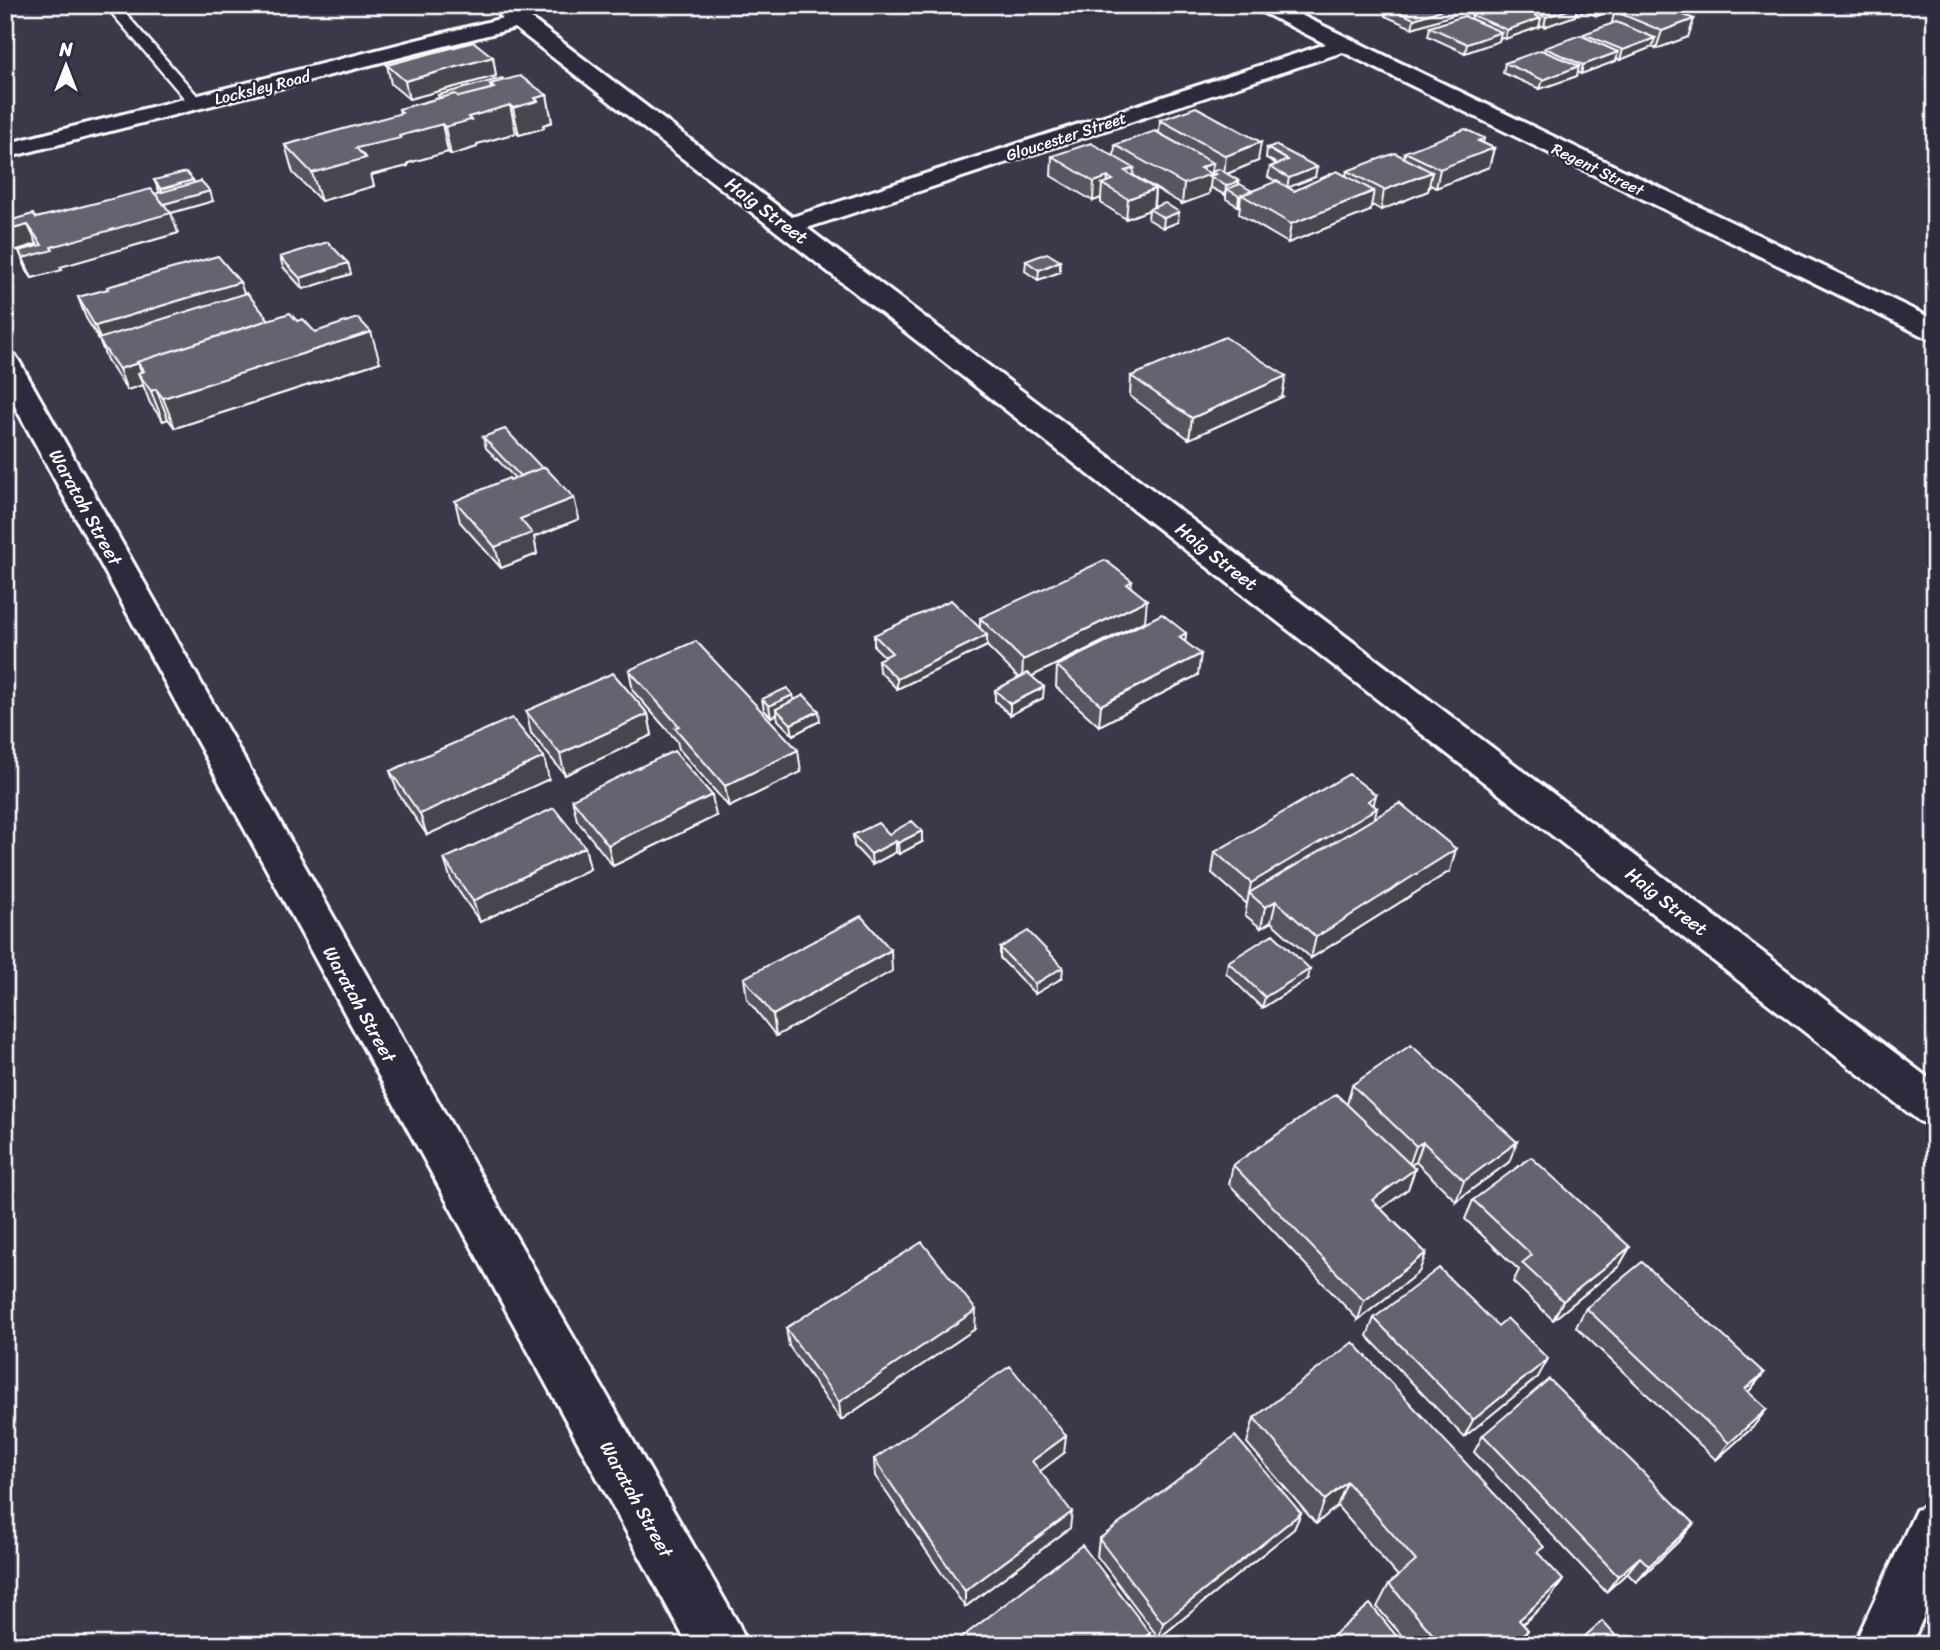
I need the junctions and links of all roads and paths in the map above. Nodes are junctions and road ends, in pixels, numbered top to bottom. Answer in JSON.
{"nodes":[{"id":1,"x":111,"y":5,"type":"edge"},
{"id":2,"x":1263,"y":5,"type":"edge"},
{"id":3,"x":509,"y":13,"type":"edge"},
{"id":4,"x":1344,"y":45,"type":"junction"},
{"id":5,"x":196,"y":103,"type":"junction"},
{"id":6,"x":5,"y":151,"type":"edge"},
{"id":7,"x":789,"y":226,"type":"junction"},
{"id":8,"x":1935,"y":331,"type":"edge"},
{"id":9,"x":5,"y":360,"type":"edge"},
{"id":10,"x":1935,"y":1108,"type":"edge"},
{"id":11,"x":1935,"y":1529,"type":"edge"},
{"id":12,"x":719,"y":1645,"type":"edge"},
{"id":13,"x":1882,"y":1645,"type":"edge"}],
"edges":[{"from":1,"to":5,"type":"lane"},
{"from":2,"to":4,"type":"street","name":"Regent Street"},
{"from":3,"to":5,"type":"street","name":"Locksley Road"},
{"from":3,"to":7,"type":"street","name":"Haig Street"},
{"from":4,"to":7,"type":"street","name":"Gloucester Street"},
{"from":4,"to":8,"type":"street","name":"Regent Street"},
{"from":5,"to":6,"type":"street","name":"Locksley Road"},
{"from":7,"to":10,"type":"street","name":"Haig Street"},
{"from":9,"to":12,"type":"street","name":"Waratah Street"},
{"from":11,"to":13,"type":"street"}]}
